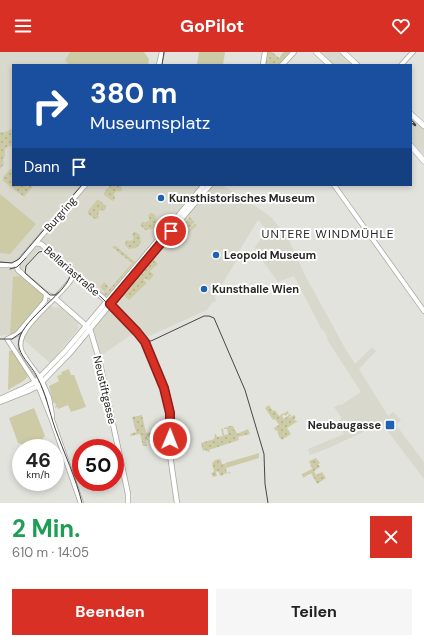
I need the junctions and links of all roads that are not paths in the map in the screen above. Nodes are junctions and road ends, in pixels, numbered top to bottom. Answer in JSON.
{"nodes":[{"id":1,"x":162,"y":52,"type":"edge"},
{"id":2,"x":265,"y":52,"type":"edge"},
{"id":3,"x":294,"y":52,"type":"edge"},
{"id":4,"x":316,"y":52,"type":"edge"},
{"id":5,"x":343,"y":52,"type":"edge"},
{"id":6,"x":413,"y":52,"type":"edge"},
{"id":7,"x":159,"y":64,"type":"edge"},
{"id":8,"x":263,"y":64,"type":"edge"},
{"id":9,"x":283,"y":64,"type":"edge"},
{"id":10,"x":329,"y":64,"type":"edge"},
{"id":11,"x":356,"y":64,"type":"edge"},
{"id":12,"x":402,"y":64,"type":"edge"},
{"id":13,"x":412,"y":115,"type":"edge"},
{"id":14,"x":424,"y":126,"type":"edge"},
{"id":15,"x":412,"y":147,"type":"edge"},
{"id":16,"x":424,"y":161,"type":"edge"},
{"id":17,"x":84,"y":186,"type":"edge"},
{"id":18,"x":203,"y":186,"type":"edge"},
{"id":19,"x":209,"y":186,"type":"edge"},
{"id":20,"x":335,"y":186,"type":"edge"},
{"id":21,"x":36,"y":242,"type":"junction"},
{"id":22,"x":18,"y":263,"type":"junction"},
{"id":23,"x":0,"y":265,"type":"edge"},
{"id":24,"x":74,"y":274,"type":"junction"},
{"id":25,"x":46,"y":294,"type":"junction"},
{"id":26,"x":56,"y":299,"type":"junction"},
{"id":27,"x":108,"y":302,"type":"junction"},
{"id":28,"x":424,"y":311,"type":"edge"},
{"id":29,"x":88,"y":327,"type":"junction"},
{"id":30,"x":41,"y":380,"type":"junction"},
{"id":31,"x":36,"y":384,"type":"junction"},
{"id":32,"x":0,"y":399,"type":"edge"},
{"id":33,"x":0,"y":402,"type":"edge"},
{"id":34,"x":52,"y":420,"type":"junction"},
{"id":35,"x":81,"y":503,"type":"edge"},
{"id":36,"x":128,"y":503,"type":"edge"},
{"id":37,"x":177,"y":503,"type":"edge"}],
"edges":[{"from":1,"to":7,"type":"main road"},
{"from":2,"to":8,"type":"main road"},
{"from":3,"to":9,"type":"main road"},
{"from":4,"to":10,"type":"main road"},
{"from":5,"to":11,"type":"main road"},
{"from":6,"to":12,"type":"street"},
{"from":13,"to":14,"type":"main road"},
{"from":15,"to":16,"type":"main road"},
{"from":17,"to":21,"type":"main road","name":"Burgring"},
{"from":18,"to":27,"type":"main road"},
{"from":19,"to":27,"type":"main road"},
{"from":20,"to":28,"type":"street"},
{"from":21,"to":22,"type":"main road","name":"Burgring"},
{"from":21,"to":24,"type":"main road","name":"Bellariastraße"},
{"from":22,"to":23,"type":"main road"},
{"from":22,"to":25,"type":"main road"},
{"from":24,"to":26,"type":"street"},
{"from":24,"to":27,"type":"main road","name":"Bellariastraße"},
{"from":25,"to":26,"type":"main road"},
{"from":25,"to":31,"type":"street"},
{"from":26,"to":29,"type":"main road"},
{"from":26,"to":30,"type":"street"},
{"from":27,"to":29,"type":"main road"},
{"from":27,"to":29,"type":"main road"},
{"from":27,"to":37,"type":"main road","name":"Bellariastraße"},
{"from":29,"to":30,"type":"main road"},
{"from":29,"to":36,"type":"main road","name":"Neustiftgasse"},
{"from":30,"to":31,"type":"main road"},
{"from":30,"to":34,"type":"main road"},
{"from":31,"to":32,"type":"main road"},
{"from":31,"to":33,"type":"main road"},
{"from":31,"to":34,"type":"main road"},
{"from":34,"to":35,"type":"main road"}]}
